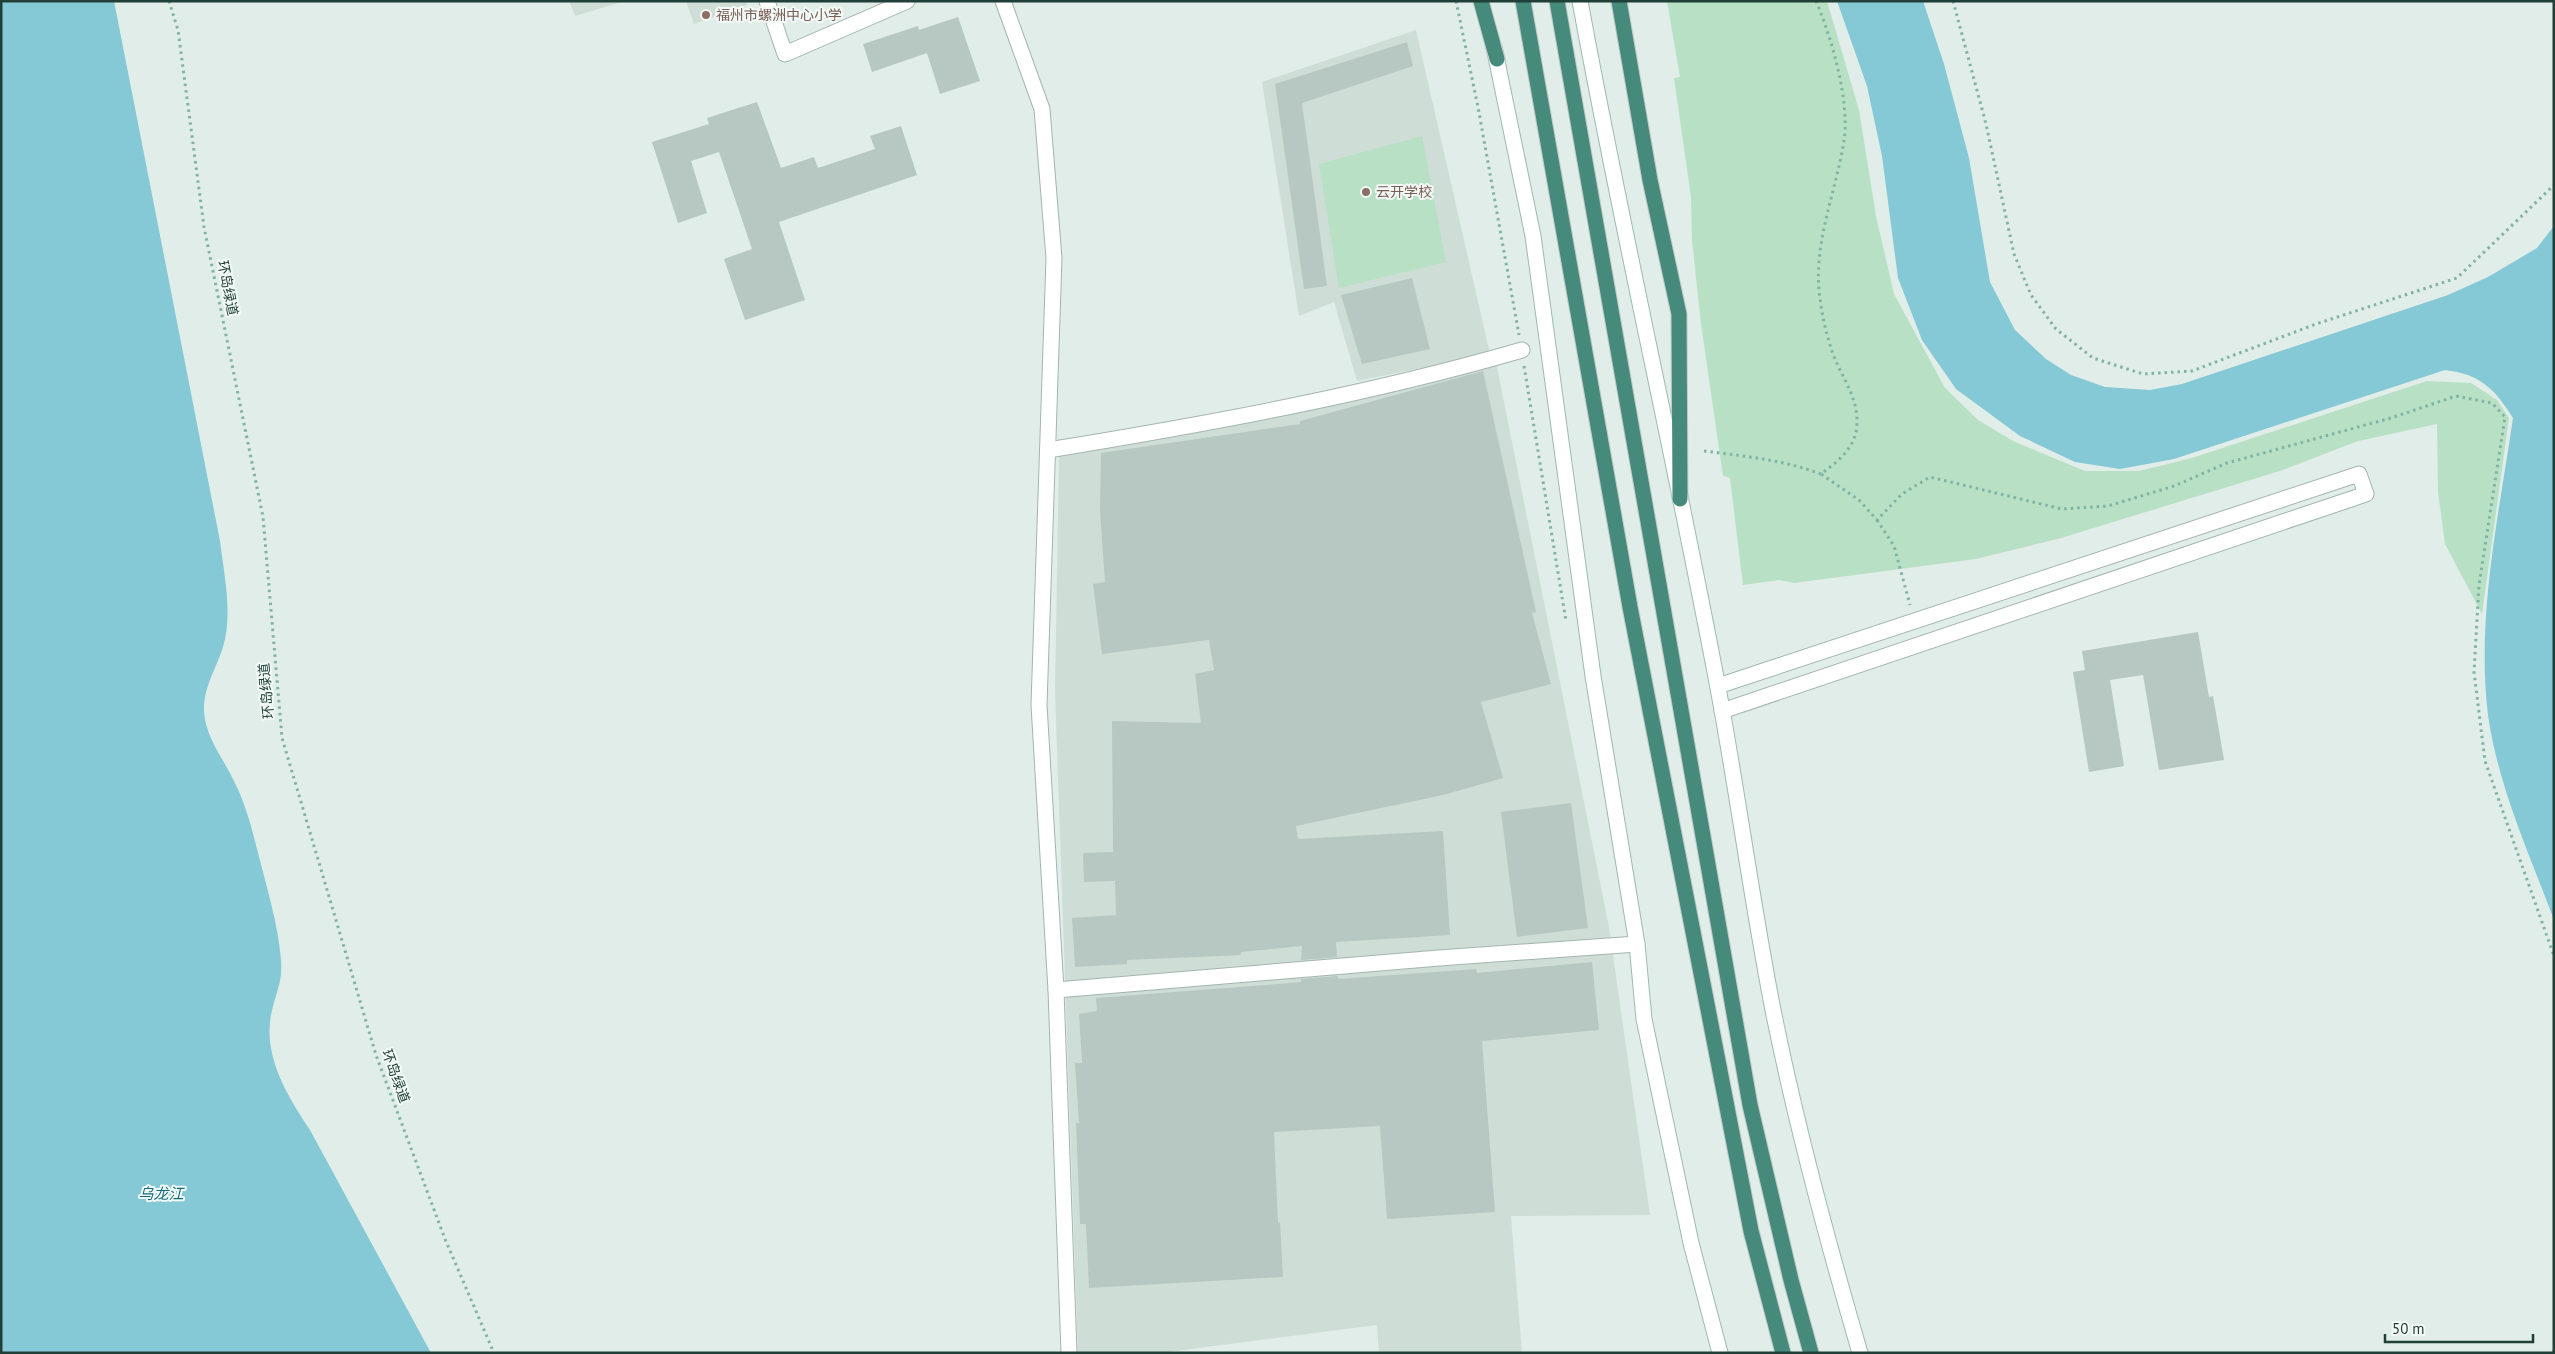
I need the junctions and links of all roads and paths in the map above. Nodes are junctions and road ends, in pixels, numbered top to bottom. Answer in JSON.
{"nodes":[{"id":1,"x":169,"y":1,"type":"edge"},
{"id":2,"x":767,"y":1,"type":"edge"},
{"id":3,"x":907,"y":1,"type":"edge"},
{"id":4,"x":1003,"y":1,"type":"edge"},
{"id":5,"x":1456,"y":1,"type":"edge"},
{"id":6,"x":1481,"y":1,"type":"edge"},
{"id":7,"x":1486,"y":1,"type":"edge"},
{"id":8,"x":1523,"y":1,"type":"edge"},
{"id":9,"x":1556,"y":1,"type":"edge"},
{"id":10,"x":1580,"y":1,"type":"edge"},
{"id":11,"x":1619,"y":1,"type":"edge"},
{"id":12,"x":1816,"y":1,"type":"edge"},
{"id":13,"x":1952,"y":1,"type":"edge"},
{"id":14,"x":1497,"y":59,"type":"junction"},
{"id":15,"x":2554,"y":185,"type":"edge"},
{"id":16,"x":1522,"y":350,"type":"junction"},
{"id":17,"x":1048,"y":450,"type":"junction"},
{"id":18,"x":1704,"y":451,"type":"dead end"},
{"id":19,"x":1821,"y":474,"type":"junction"},
{"id":20,"x":1680,"y":499,"type":"junction"},
{"id":21,"x":1877,"y":520,"type":"junction"},
{"id":22,"x":1566,"y":622,"type":"dead end"},
{"id":23,"x":1914,"y":624,"type":"junction"},
{"id":24,"x":1718,"y":686,"type":"junction"},
{"id":25,"x":1722,"y":711,"type":"junction"},
{"id":26,"x":1637,"y":944,"type":"junction"},
{"id":27,"x":2554,"y":956,"type":"edge"},
{"id":28,"x":1056,"y":990,"type":"junction"},
{"id":29,"x":2554,"y":1349,"type":"edge"},
{"id":30,"x":494,"y":1353,"type":"edge"},
{"id":31,"x":1069,"y":1353,"type":"edge"},
{"id":32,"x":1720,"y":1353,"type":"edge"},
{"id":33,"x":1783,"y":1353,"type":"edge"},
{"id":34,"x":1811,"y":1353,"type":"edge"},
{"id":35,"x":1860,"y":1353,"type":"edge"},
{"id":36,"x":2553,"y":1353,"type":"edge"}],
"edges":[{"from":1,"to":30,"type":"path","name":"环岛绿道"},
{"from":2,"to":3,"type":"street"},
{"from":4,"to":17,"type":"street"},
{"from":5,"to":16,"type":"path"},
{"from":6,"to":14,"type":"highway"},
{"from":7,"to":14,"type":"street"},
{"from":8,"to":33,"type":"highway"},
{"from":9,"to":34,"type":"highway"},
{"from":10,"to":20,"type":"street"},
{"from":11,"to":20,"type":"highway"},
{"from":12,"to":19,"type":"path"},
{"from":13,"to":15,"type":"path"},
{"from":14,"to":26,"type":"street"},
{"from":16,"to":17,"type":"street"},
{"from":16,"to":22,"type":"path"},
{"from":17,"to":28,"type":"street"},
{"from":18,"to":19,"type":"path"},
{"from":19,"to":21,"type":"path"},
{"from":20,"to":24,"type":"street"},
{"from":21,"to":23,"type":"path"},
{"from":21,"to":27,"type":"path"},
{"from":23,"to":24,"type":"street"},
{"from":23,"to":25,"type":"street"},
{"from":24,"to":25,"type":"street"},
{"from":25,"to":35,"type":"street"},
{"from":26,"to":28,"type":"street"},
{"from":26,"to":32,"type":"street"},
{"from":28,"to":31,"type":"street"},
{"from":29,"to":36,"type":"path"}]}
